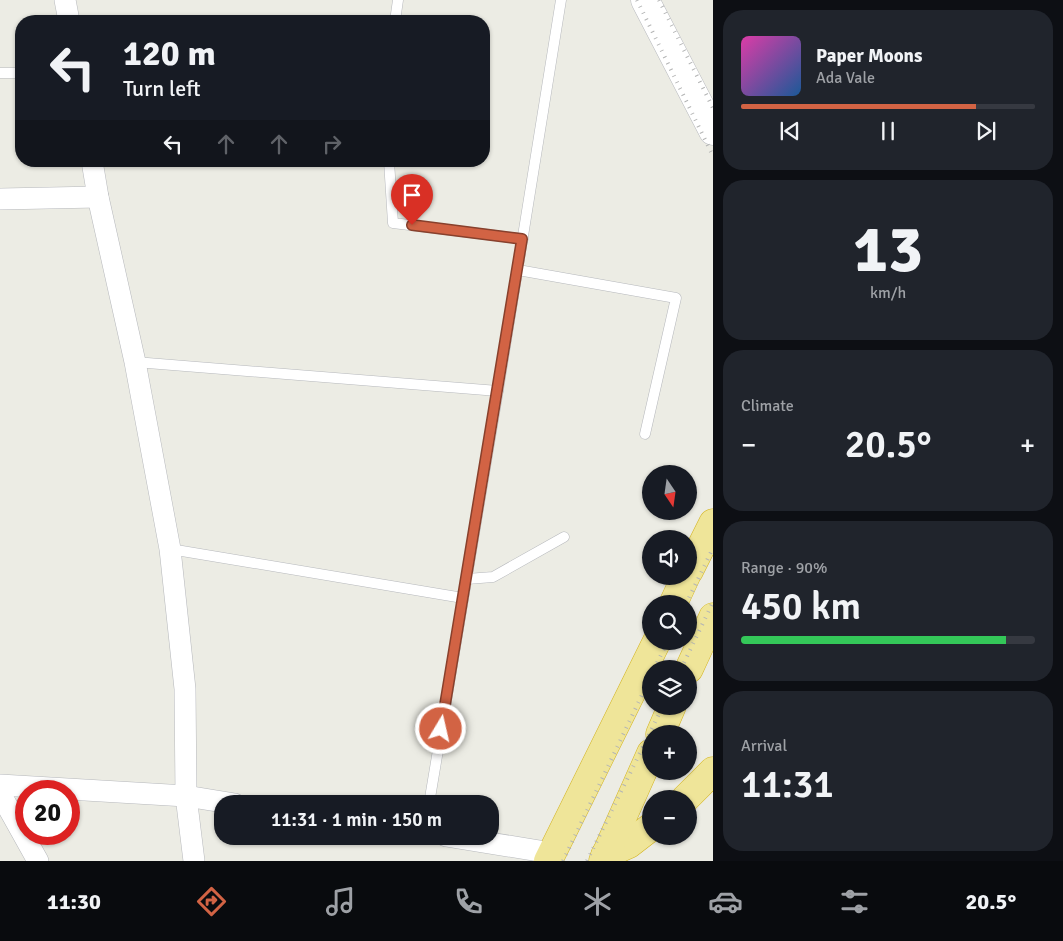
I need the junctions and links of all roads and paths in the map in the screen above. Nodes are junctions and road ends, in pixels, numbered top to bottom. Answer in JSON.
{"nodes":[{"id":1,"x":65,"y":0,"type":"edge"},
{"id":2,"x":398,"y":0,"type":"edge"},
{"id":3,"x":562,"y":0,"type":"edge"},
{"id":4,"x":645,"y":0,"type":"edge"},
{"id":5,"x":68,"y":15,"type":"edge"},
{"id":6,"x":396,"y":15,"type":"edge"},
{"id":7,"x":0,"y":73,"type":"edge"},
{"id":8,"x":15,"y":74,"type":"edge"},
{"id":9,"x":713,"y":131,"type":"edge"},
{"id":10,"x":93,"y":167,"type":"edge"},
{"id":11,"x":389,"y":167,"type":"edge"},
{"id":12,"x":98,"y":197,"type":"junction"},
{"id":13,"x":0,"y":200,"type":"edge"},
{"id":14,"x":522,"y":239,"type":"junction"},
{"id":15,"x":518,"y":270,"type":"junction"},
{"id":16,"x":135,"y":362,"type":"junction"},
{"id":17,"x":498,"y":391,"type":"junction"},
{"id":18,"x":645,"y":434,"type":"dead end"},
{"id":19,"x":713,"y":523,"type":"edge"},
{"id":20,"x":564,"y":537,"type":"dead end"},
{"id":21,"x":170,"y":549,"type":"junction"},
{"id":22,"x":697,"y":555,"type":"edge"},
{"id":23,"x":466,"y":579,"type":"junction"},
{"id":24,"x":463,"y":598,"type":"junction"},
{"id":25,"x":713,"y":617,"type":"edge"},
{"id":26,"x":652,"y":650,"type":"edge"},
{"id":27,"x":693,"y":660,"type":"edge"},
{"id":28,"x":713,"y":771,"type":"edge"},
{"id":29,"x":642,"y":772,"type":"edge"},
{"id":30,"x":0,"y":785,"type":"edge"},
{"id":31,"x":694,"y":790,"type":"edge"},
{"id":32,"x":0,"y":793,"type":"edge"},
{"id":33,"x":430,"y":795,"type":"edge"},
{"id":34,"x":186,"y":796,"type":"junction"},
{"id":35,"x":214,"y":801,"type":"edge"},
{"id":36,"x":642,"y":834,"type":"edge"},
{"id":37,"x":491,"y":845,"type":"edge"},
{"id":38,"x":550,"y":857,"type":"edge"},
{"id":39,"x":604,"y":858,"type":"edge"},
{"id":40,"x":38,"y":861,"type":"edge"},
{"id":41,"x":194,"y":861,"type":"edge"}],
"edges":[{"from":1,"to":5,"type":"street"},
{"from":2,"to":6,"type":"lane"},
{"from":3,"to":14,"type":"lane"},
{"from":4,"to":9,"type":"street"},
{"from":7,"to":8,"type":"lane"},
{"from":10,"to":12,"type":"street"},
{"from":11,"to":14,"type":"lane"},
{"from":12,"to":13,"type":"street"},
{"from":12,"to":16,"type":"street"},
{"from":14,"to":15,"type":"lane"},
{"from":15,"to":17,"type":"lane"},
{"from":15,"to":18,"type":"lane"},
{"from":16,"to":17,"type":"lane"},
{"from":16,"to":21,"type":"street"},
{"from":17,"to":23,"type":"lane"},
{"from":19,"to":22,"type":"highway"},
{"from":20,"to":23,"type":"lane"},
{"from":21,"to":24,"type":"lane"},
{"from":21,"to":34,"type":"street"},
{"from":23,"to":24,"type":"lane"},
{"from":24,"to":33,"type":"lane"},
{"from":25,"to":27,"type":"highway"},
{"from":26,"to":38,"type":"highway"},
{"from":28,"to":31,"type":"highway"},
{"from":29,"to":39,"type":"highway"},
{"from":30,"to":34,"type":"street"},
{"from":32,"to":40,"type":"street"},
{"from":34,"to":35,"type":"street"},
{"from":34,"to":41,"type":"street"},
{"from":36,"to":39,"type":"highway"},
{"from":37,"to":38,"type":"street"}]}
